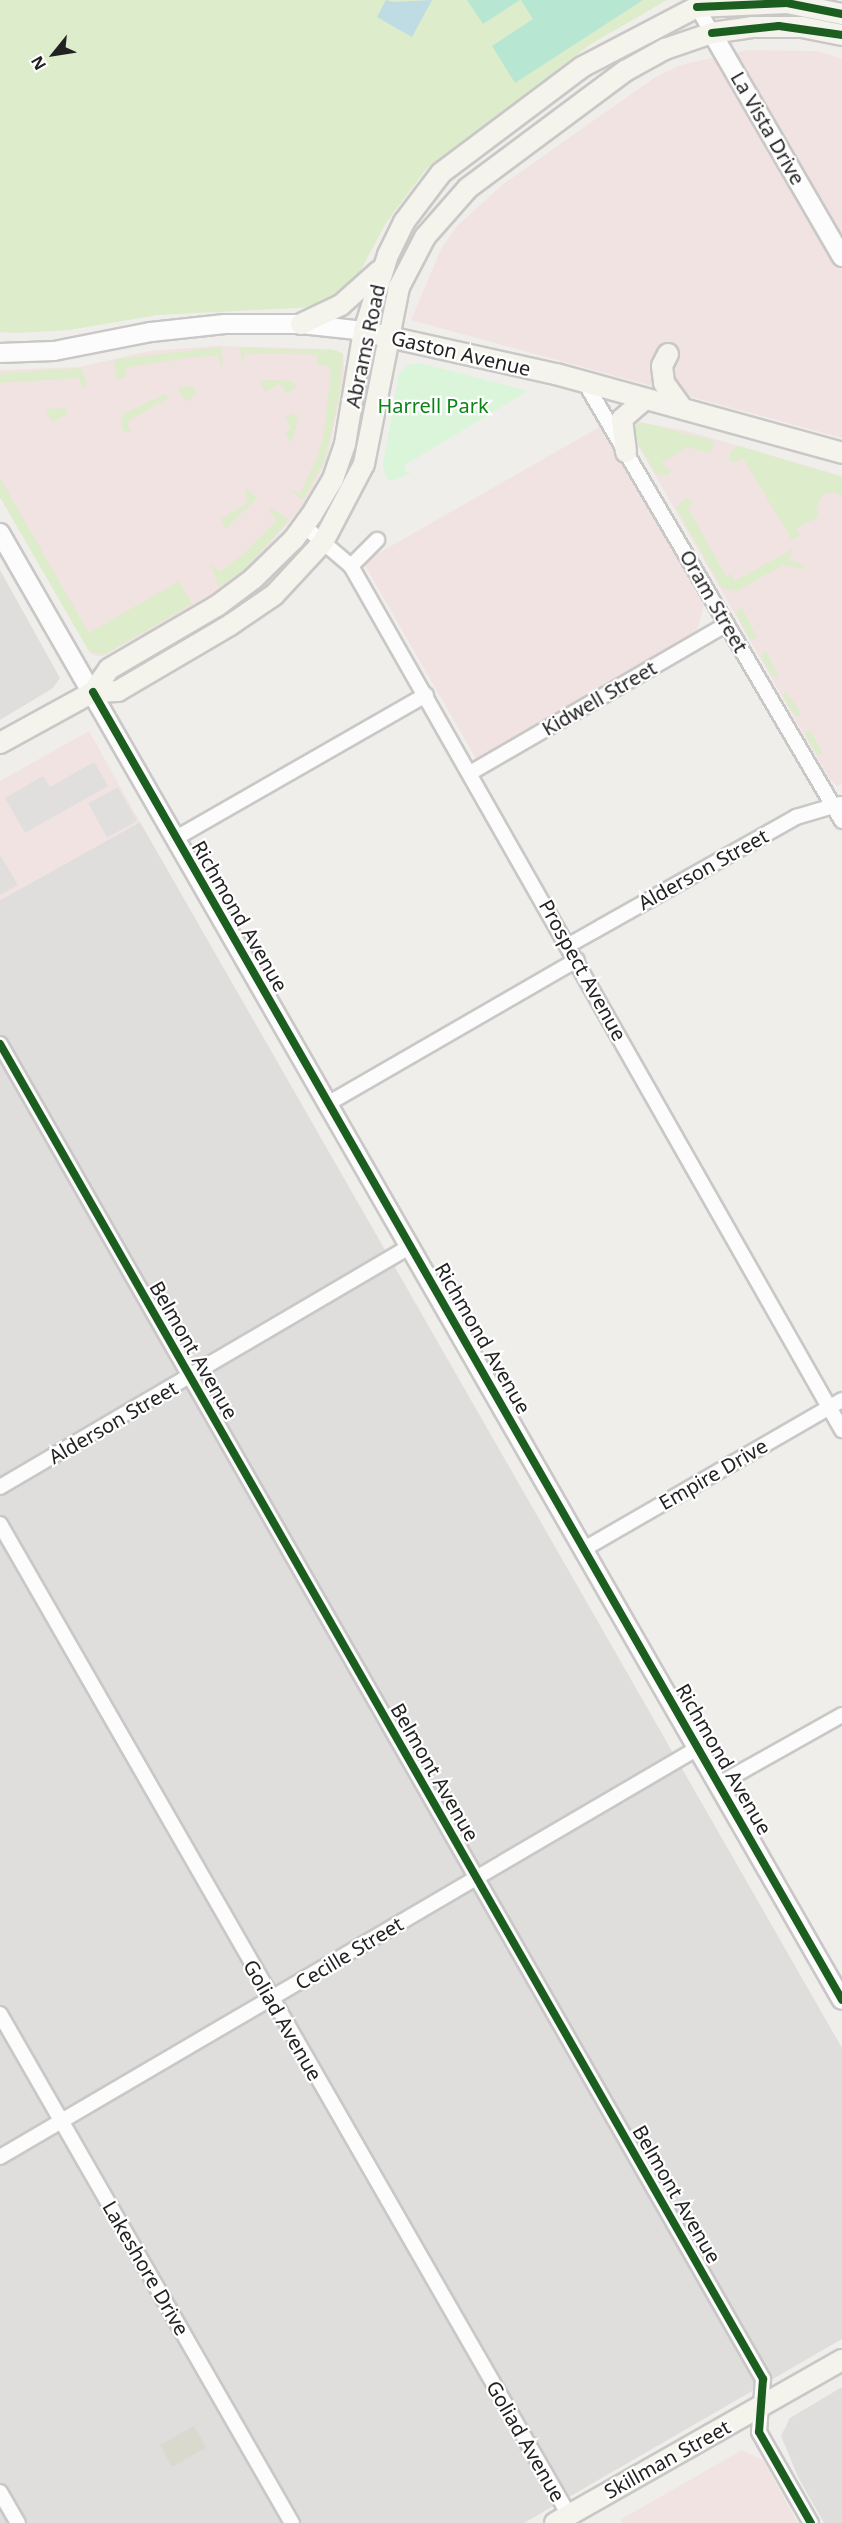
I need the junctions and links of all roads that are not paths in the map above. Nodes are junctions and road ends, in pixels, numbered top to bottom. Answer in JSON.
{"nodes":[{"id":1,"x":694,"y":4,"type":"edge"},
{"id":2,"x":842,"y":14,"type":"edge"},
{"id":3,"x":712,"y":33,"type":"junction"},
{"id":4,"x":842,"y":35,"type":"edge"},
{"id":5,"x":503,"y":123,"type":"junction"},
{"id":6,"x":521,"y":147,"type":"junction"},
{"id":7,"x":842,"y":257,"type":"edge"},
{"id":8,"x":383,"y":267,"type":"junction"},
{"id":9,"x":301,"y":324,"type":"junction"},
{"id":10,"x":364,"y":331,"type":"junction"},
{"id":11,"x":388,"y":336,"type":"junction"},
{"id":12,"x":0,"y":353,"type":"edge"},
{"id":13,"x":668,"y":354,"type":"dead end"},
{"id":14,"x":584,"y":381,"type":"junction"},
{"id":15,"x":644,"y":400,"type":"junction"},
{"id":16,"x":683,"y":409,"type":"junction"},
{"id":17,"x":626,"y":452,"type":"junction"},
{"id":18,"x":842,"y":453,"type":"edge"},
{"id":19,"x":304,"y":526,"type":"junction"},
{"id":20,"x":0,"y":533,"type":"edge"},
{"id":21,"x":377,"y":540,"type":"dead end"},
{"id":22,"x":323,"y":542,"type":"junction"},
{"id":23,"x":351,"y":566,"type":"junction"},
{"id":24,"x":727,"y":624,"type":"junction"},
{"id":25,"x":93,"y":692,"type":"junction"},
{"id":26,"x":426,"y":695,"type":"junction"},
{"id":27,"x":0,"y":744,"type":"edge"},
{"id":28,"x":470,"y":773,"type":"junction"},
{"id":29,"x":838,"y":805,"type":"edge"},
{"id":30,"x":842,"y":821,"type":"edge"},
{"id":31,"x":176,"y":838,"type":"junction"},
{"id":32,"x":569,"y":945,"type":"junction"},
{"id":33,"x":577,"y":960,"type":"junction"},
{"id":34,"x":0,"y":1044,"type":"edge"},
{"id":35,"x":329,"y":1103,"type":"junction"},
{"id":36,"x":411,"y":1246,"type":"junction"},
{"id":37,"x":190,"y":1377,"type":"junction"},
{"id":38,"x":842,"y":1400,"type":"edge"},
{"id":39,"x":829,"y":1407,"type":"junction"},
{"id":40,"x":842,"y":1430,"type":"edge"},
{"id":41,"x":0,"y":1487,"type":"edge"},
{"id":42,"x":0,"y":1524,"type":"edge"},
{"id":43,"x":584,"y":1549,"type":"junction"},
{"id":44,"x":842,"y":1715,"type":"edge"},
{"id":45,"x":698,"y":1748,"type":"junction"},
{"id":46,"x":719,"y":1784,"type":"junction"},
{"id":47,"x":477,"y":1878,"type":"junction"},
{"id":48,"x":272,"y":2000,"type":"junction"},
{"id":49,"x":842,"y":2000,"type":"edge"},
{"id":50,"x":0,"y":2014,"type":"edge"},
{"id":51,"x":62,"y":2121,"type":"junction"},
{"id":52,"x":0,"y":2157,"type":"edge"},
{"id":53,"x":842,"y":2360,"type":"edge"},
{"id":54,"x":761,"y":2406,"type":"junction"},
{"id":55,"x":0,"y":2492,"type":"edge"},
{"id":56,"x":562,"y":2519,"type":"edge"},
{"id":57,"x":18,"y":2523,"type":"edge"},
{"id":58,"x":292,"y":2523,"type":"edge"},
{"id":59,"x":811,"y":2523,"type":"edge"}],
"edges":[{"from":1,"to":2,"type":"main road","name":"Abrams Road"},
{"from":1,"to":3,"type":"street","name":"La Vista Drive"},
{"from":1,"to":5,"type":"main road","name":"Abrams Road"},
{"from":3,"to":4,"type":"main road","name":"Abrams Road"},
{"from":3,"to":6,"type":"main road","name":"Abrams Road"},
{"from":3,"to":7,"type":"street","name":"La Vista Drive"},
{"from":5,"to":6,"type":"main road"},
{"from":5,"to":8,"type":"main road","name":"Abrams Road"},
{"from":6,"to":11,"type":"main road","name":"Abrams Road"},
{"from":8,"to":9,"type":"main road"},
{"from":8,"to":10,"type":"main road","name":"Abrams Road"},
{"from":9,"to":10,"type":"street","name":"Gaston Avenue"},
{"from":9,"to":12,"type":"street","name":"Gaston Avenue"},
{"from":10,"to":11,"type":"main road","name":"Gaston Avenue"},
{"from":10,"to":19,"type":"main road","name":"Abrams Road"},
{"from":11,"to":14,"type":"main road","name":"Gaston Avenue"},
{"from":11,"to":22,"type":"main road","name":"Abrams Road"},
{"from":13,"to":16,"type":"main road"},
{"from":14,"to":15,"type":"main road","name":"Gaston Avenue"},
{"from":14,"to":17,"type":"street","name":"Oram Street"},
{"from":15,"to":16,"type":"main road","name":"Gaston Avenue"},
{"from":15,"to":17,"type":"main road"},
{"from":16,"to":18,"type":"main road","name":"Gaston Avenue"},
{"from":17,"to":24,"type":"street","name":"Oram Street"},
{"from":19,"to":22,"type":"street","name":"Prospect Avenue"},
{"from":19,"to":25,"type":"main road","name":"Abrams Road"},
{"from":20,"to":25,"type":"street","name":"Richmond Avenue"},
{"from":21,"to":23,"type":"street"},
{"from":22,"to":23,"type":"street","name":"Prospect Avenue"},
{"from":22,"to":25,"type":"main road","name":"Abrams Road"},
{"from":23,"to":26,"type":"street","name":"Prospect Avenue"},
{"from":24,"to":28,"type":"street","name":"Kidwell Street"},
{"from":24,"to":29,"type":"street","name":"Oram Street"},
{"from":25,"to":27,"type":"main road","name":"Abrams Road"},
{"from":25,"to":31,"type":"street","name":"Richmond Avenue"},
{"from":26,"to":28,"type":"street","name":"Prospect Avenue"},
{"from":26,"to":31,"type":"street"},
{"from":28,"to":32,"type":"street","name":"Prospect Avenue"},
{"from":29,"to":30,"type":"street","name":"Oram Street"},
{"from":29,"to":32,"type":"street","name":"Alderson Street"},
{"from":31,"to":35,"type":"street","name":"Richmond Avenue"},
{"from":32,"to":33,"type":"street","name":"Prospect Avenue"},
{"from":33,"to":35,"type":"street"},
{"from":33,"to":39,"type":"street","name":"Prospect Avenue"},
{"from":34,"to":37,"type":"street","name":"Belmont Avenue"},
{"from":35,"to":36,"type":"street","name":"Richmond Avenue"},
{"from":36,"to":37,"type":"street","name":"Alderson Street"},
{"from":36,"to":43,"type":"street","name":"Richmond Avenue"},
{"from":37,"to":41,"type":"street","name":"Alderson Street"},
{"from":37,"to":47,"type":"street","name":"Belmont Avenue"},
{"from":38,"to":39,"type":"street","name":"Empire Drive"},
{"from":39,"to":40,"type":"street","name":"Prospect Avenue"},
{"from":39,"to":43,"type":"street","name":"Empire Drive"},
{"from":42,"to":48,"type":"street","name":"Goliad Avenue"},
{"from":43,"to":45,"type":"street","name":"Richmond Avenue"},
{"from":44,"to":46,"type":"street"},
{"from":45,"to":46,"type":"street","name":"Richmond Avenue"},
{"from":45,"to":47,"type":"street","name":"Cecille Street"},
{"from":46,"to":49,"type":"street","name":"Richmond Avenue"},
{"from":47,"to":48,"type":"street","name":"Cecille Street"},
{"from":47,"to":54,"type":"street","name":"Belmont Avenue"},
{"from":48,"to":51,"type":"street","name":"Cecille Street"},
{"from":48,"to":56,"type":"street","name":"Goliad Avenue"},
{"from":50,"to":51,"type":"street","name":"Lakeshore Drive"},
{"from":51,"to":52,"type":"street","name":"Cecille Street"},
{"from":51,"to":58,"type":"street","name":"Lakeshore Drive"},
{"from":53,"to":54,"type":"main road","name":"Skillman Street"},
{"from":54,"to":56,"type":"main road","name":"Skillman Street"},
{"from":54,"to":59,"type":"street","name":"Belmont Avenue"},
{"from":55,"to":57,"type":"street"}]}
